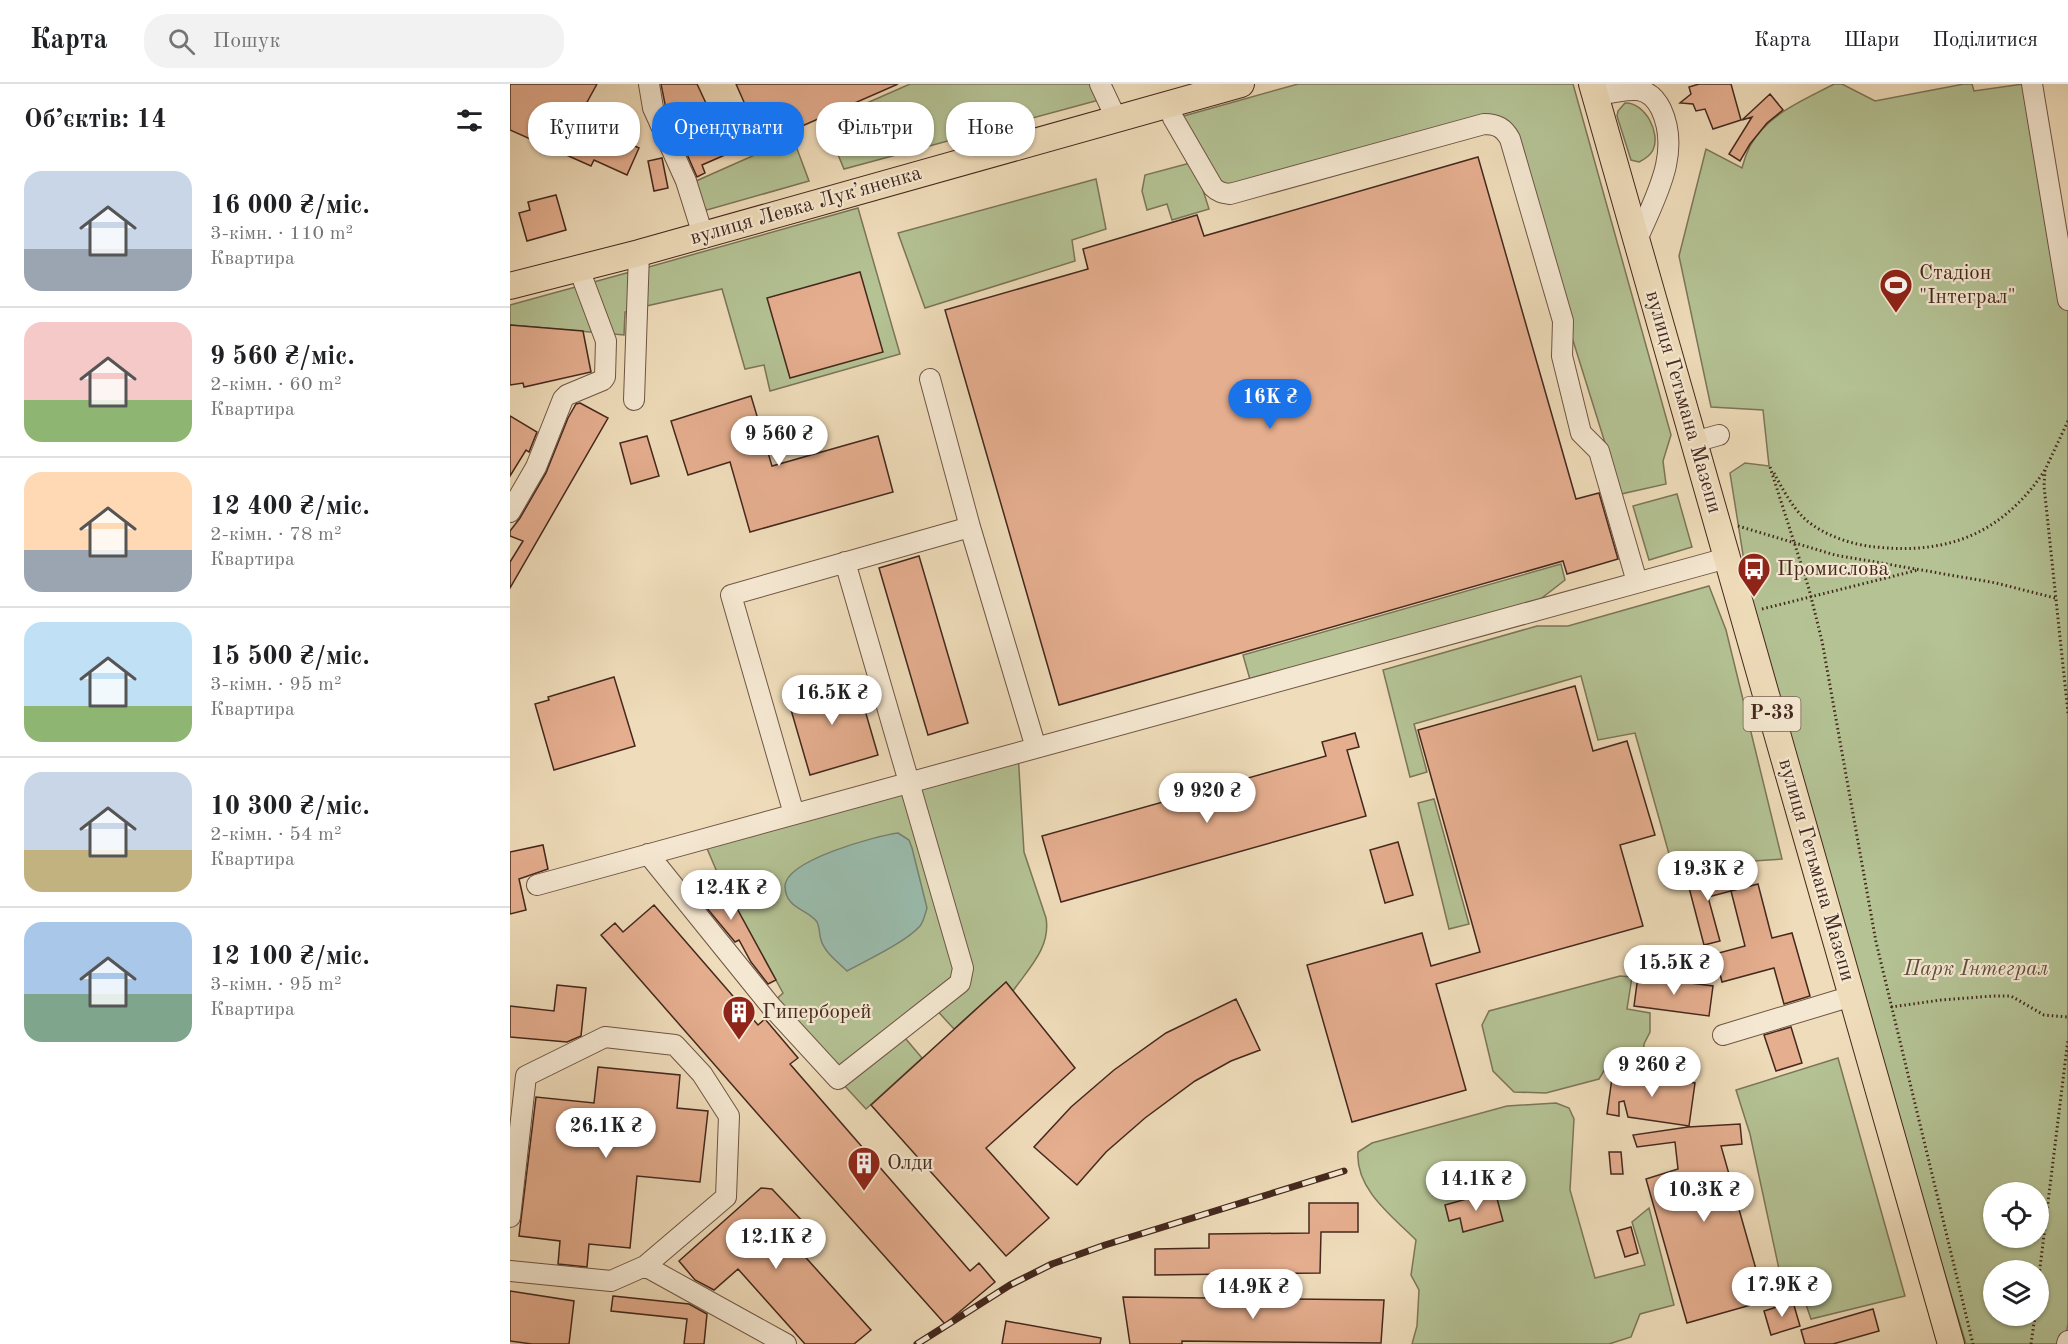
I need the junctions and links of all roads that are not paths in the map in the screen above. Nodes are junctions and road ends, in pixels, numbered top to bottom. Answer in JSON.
{"nodes":[{"id":1,"x":650,"y":84,"type":"edge"},
{"id":2,"x":1100,"y":84,"type":"edge"},
{"id":3,"x":1241,"y":84,"type":"edge"},
{"id":4,"x":2032,"y":84,"type":"edge"},
{"id":5,"x":1191,"y":90,"type":"edge"},
{"id":6,"x":1594,"y":90,"type":"edge"},
{"id":7,"x":1169,"y":104,"type":"junction"},
{"id":8,"x":1116,"y":118,"type":"junction"},
{"id":9,"x":703,"y":235,"type":"junction"},
{"id":10,"x":1637,"y":240,"type":"junction"},
{"id":11,"x":639,"y":253,"type":"junction"},
{"id":12,"x":579,"y":268,"type":"junction"},
{"id":13,"x":510,"y":286,"type":"edge"},
{"id":14,"x":2068,"y":300,"type":"edge"},
{"id":15,"x":930,"y":379,"type":"dead end"},
{"id":16,"x":634,"y":400,"type":"dead end"},
{"id":17,"x":1719,"y":435,"type":"dead end"},
{"id":18,"x":1694,"y":442,"type":"junction"},
{"id":19,"x":510,"y":512,"type":"edge"},
{"id":20,"x":970,"y":527,"type":"junction"},
{"id":21,"x":1727,"y":558,"type":"junction"},
{"id":22,"x":845,"y":562,"type":"junction"},
{"id":23,"x":1637,"y":582,"type":"junction"},
{"id":24,"x":1036,"y":748,"type":"junction"},
{"id":25,"x":909,"y":782,"type":"junction"},
{"id":26,"x":794,"y":814,"type":"junction"},
{"id":27,"x":648,"y":854,"type":"junction"},
{"id":28,"x":537,"y":885,"type":"dead end"},
{"id":29,"x":1852,"y":996,"type":"junction"},
{"id":30,"x":1723,"y":1035,"type":"dead end"},
{"id":31,"x":510,"y":1217,"type":"edge"},
{"id":32,"x":645,"y":1266,"type":"junction"},
{"id":33,"x":510,"y":1271,"type":"edge"},
{"id":34,"x":786,"y":1344,"type":"edge"},
{"id":35,"x":1951,"y":1344,"type":"edge"}],
"edges":[{"from":1,"to":9,"type":"street"},
{"from":2,"to":8,"type":"street"},
{"from":3,"to":5,"type":"main road","name":"вулиця Левка Лукʼяненка"},
{"from":4,"to":14,"type":"street"},
{"from":5,"to":7,"type":"main road","name":"вулиця Левка Лукʼяненка"},
{"from":6,"to":10,"type":"main road","name":"вулиця Гетьмана Мазепи","number":"Р-33"},
{"from":6,"to":10,"type":"street"},
{"from":7,"to":8,"type":"main road","name":"вулиця Левка Лукʼяненка"},
{"from":7,"to":23,"type":"street"},
{"from":8,"to":9,"type":"main road","name":"вулиця Левка Лукʼяненка"},
{"from":9,"to":11,"type":"main road","name":"вулиця Левка Лукʼяненка"},
{"from":10,"to":18,"type":"main road","name":"вулиця Гетьмана Мазепи","number":"Р-33"},
{"from":11,"to":12,"type":"main road","name":"вулиця Левка Лукʼяненка"},
{"from":11,"to":16,"type":"street"},
{"from":12,"to":13,"type":"main road","name":"вулиця Левка Лукʼяненка"},
{"from":12,"to":19,"type":"street"},
{"from":15,"to":20,"type":"street"},
{"from":17,"to":18,"type":"street"},
{"from":18,"to":21,"type":"main road","name":"вулиця Гетьмана Мазепи","number":"Р-33"},
{"from":20,"to":22,"type":"street"},
{"from":20,"to":24,"type":"street"},
{"from":21,"to":23,"type":"street"},
{"from":21,"to":29,"type":"main road","name":"вулиця Гетьмана Мазепи","number":"Р-33"},
{"from":22,"to":25,"type":"street"},
{"from":22,"to":26,"type":"street"},
{"from":23,"to":24,"type":"street"},
{"from":24,"to":25,"type":"street"},
{"from":25,"to":26,"type":"street"},
{"from":25,"to":27,"type":"street"},
{"from":26,"to":27,"type":"street"},
{"from":27,"to":28,"type":"street"},
{"from":29,"to":30,"type":"street"},
{"from":29,"to":35,"type":"main road","name":"вулиця Гетьмана Мазепи","number":"Р-33"},
{"from":31,"to":32,"type":"street"},
{"from":32,"to":33,"type":"street"},
{"from":32,"to":34,"type":"street"}]}
